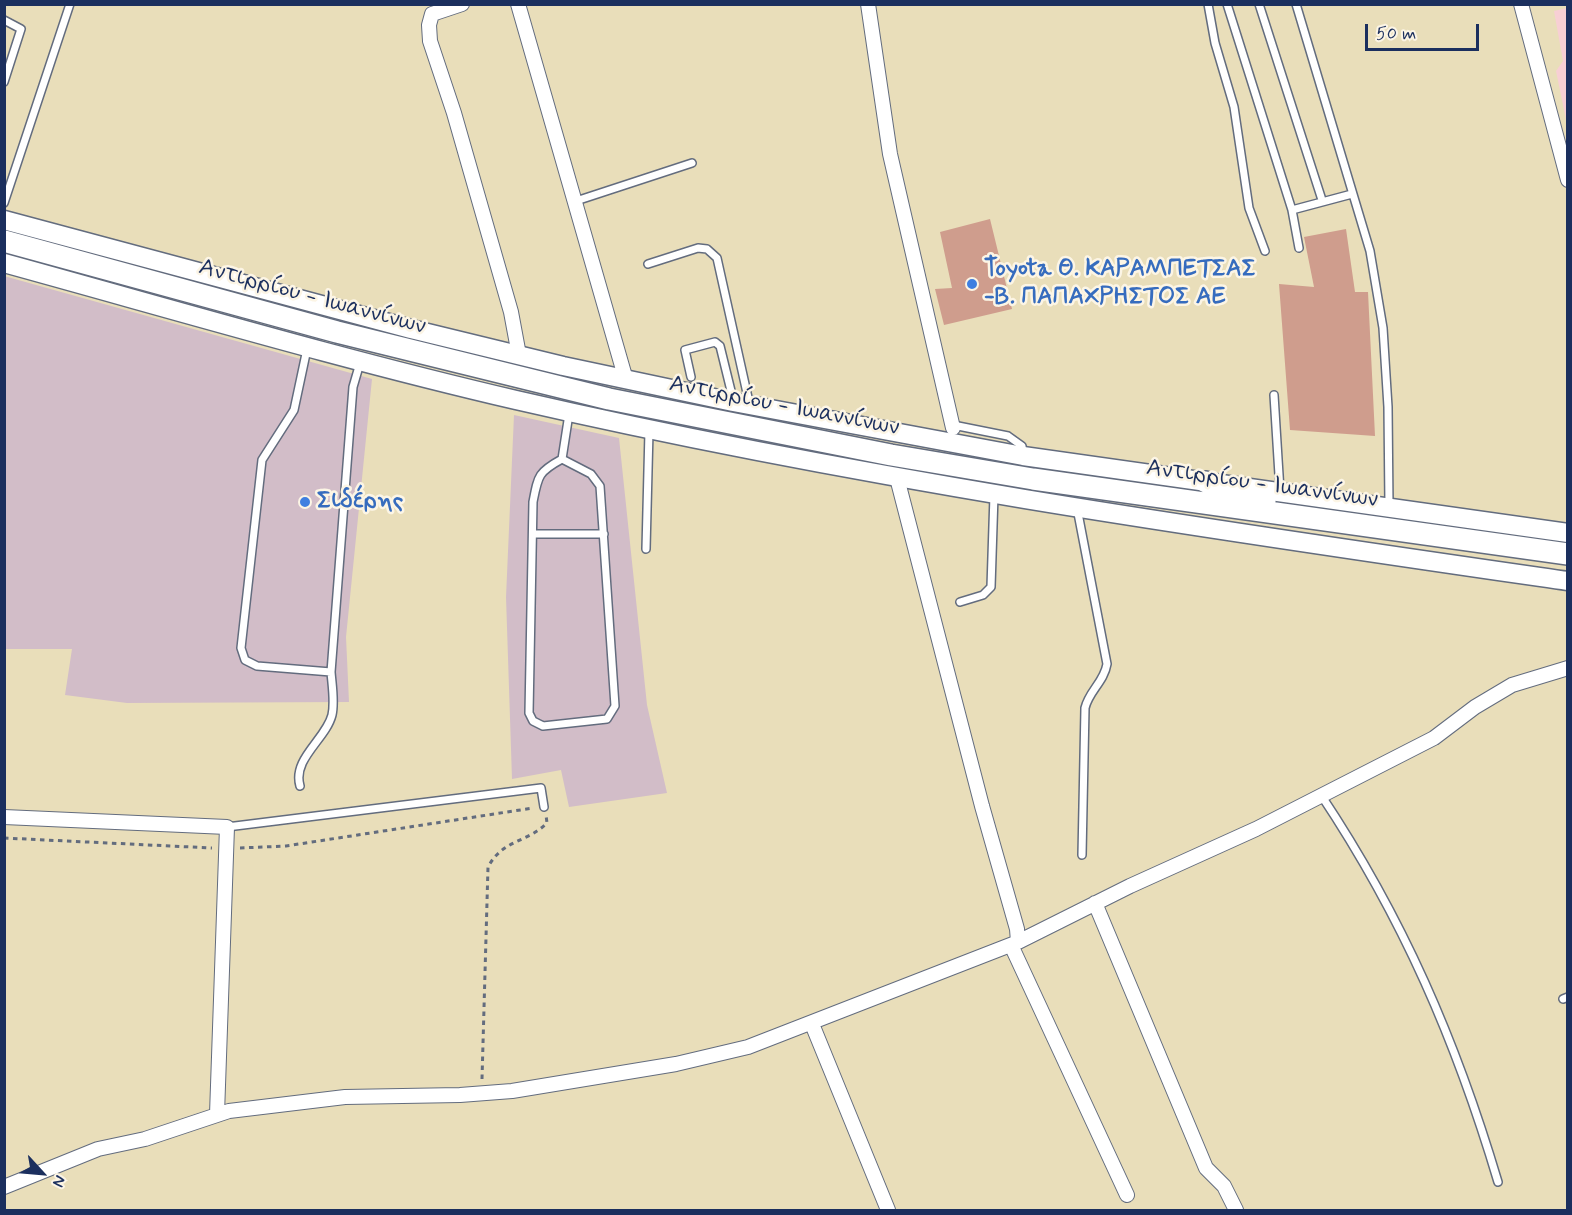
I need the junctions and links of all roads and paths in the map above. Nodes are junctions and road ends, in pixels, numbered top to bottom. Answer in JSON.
{"nodes":[{"id":1,"x":70,"y":4,"type":"edge"},
{"id":2,"x":462,"y":4,"type":"edge"},
{"id":3,"x":518,"y":4,"type":"edge"},
{"id":4,"x":868,"y":4,"type":"edge"},
{"id":5,"x":1208,"y":4,"type":"edge"},
{"id":6,"x":1227,"y":4,"type":"edge"},
{"id":7,"x":1259,"y":4,"type":"edge"},
{"id":8,"x":1296,"y":4,"type":"edge"},
{"id":9,"x":1521,"y":4,"type":"edge"},
{"id":10,"x":4,"y":20,"type":"edge"},
{"id":11,"x":4,"y":82,"type":"edge"},
{"id":12,"x":693,"y":163,"type":"dead end"},
{"id":13,"x":1568,"y":180,"type":"edge"},
{"id":14,"x":1353,"y":194,"type":"junction"},
{"id":15,"x":1322,"y":200,"type":"junction"},
{"id":16,"x":576,"y":201,"type":"junction"},
{"id":17,"x":4,"y":203,"type":"edge"},
{"id":18,"x":1292,"y":210,"type":"junction"},
{"id":19,"x":4,"y":220,"type":"edge"},
{"id":20,"x":4,"y":241,"type":"edge"},
{"id":21,"x":1299,"y":248,"type":"dead end"},
{"id":22,"x":1264,"y":251,"type":"dead end"},
{"id":23,"x":4,"y":263,"type":"edge"},
{"id":24,"x":648,"y":264,"type":"dead end"},
{"id":25,"x":307,"y":346,"type":"junction"},
{"id":26,"x":519,"y":355,"type":"junction"},
{"id":27,"x":360,"y":361,"type":"junction"},
{"id":28,"x":691,"y":377,"type":"dead end"},
{"id":29,"x":626,"y":380,"type":"junction"},
{"id":30,"x":1274,"y":395,"type":"dead end"},
{"id":31,"x":742,"y":403,"type":"junction"},
{"id":32,"x":569,"y":411,"type":"junction"},
{"id":33,"x":650,"y":429,"type":"junction"},
{"id":34,"x":949,"y":435,"type":"junction"},
{"id":35,"x":562,"y":459,"type":"junction"},
{"id":36,"x":897,"y":478,"type":"junction"},
{"id":37,"x":1206,"y":482,"type":"junction"},
{"id":38,"x":1280,"y":491,"type":"junction"},
{"id":39,"x":994,"y":495,"type":"junction"},
{"id":40,"x":1389,"y":507,"type":"junction"},
{"id":41,"x":1077,"y":508,"type":"junction"},
{"id":42,"x":1311,"y":518,"type":"junction"},
{"id":43,"x":1568,"y":533,"type":"edge"},
{"id":44,"x":533,"y":534,"type":"junction"},
{"id":45,"x":604,"y":534,"type":"junction"},
{"id":46,"x":646,"y":549,"type":"dead end"},
{"id":47,"x":1536,"y":549,"type":"junction"},
{"id":48,"x":1568,"y":554,"type":"edge"},
{"id":49,"x":1568,"y":569,"type":"edge"},
{"id":50,"x":1568,"y":581,"type":"edge"},
{"id":51,"x":960,"y":602,"type":"dead end"},
{"id":52,"x":1568,"y":668,"type":"edge"},
{"id":53,"x":331,"y":672,"type":"junction"},
{"id":54,"x":300,"y":786,"type":"dead end"},
{"id":55,"x":1321,"y":795,"type":"junction"},
{"id":56,"x":543,"y":807,"type":"junction"},
{"id":57,"x":4,"y":817,"type":"edge"},
{"id":58,"x":227,"y":827,"type":"junction"},
{"id":59,"x":4,"y":838,"type":"edge"},
{"id":60,"x":226,"y":848,"type":"junction"},
{"id":61,"x":1082,"y":855,"type":"dead end"},
{"id":62,"x":1095,"y":903,"type":"junction"},
{"id":63,"x":1014,"y":943,"type":"junction"},
{"id":64,"x":812,"y":1024,"type":"junction"},
{"id":65,"x":482,"y":1093,"type":"junction"},
{"id":66,"x":217,"y":1114,"type":"junction"},
{"id":67,"x":1498,"y":1182,"type":"dead end"},
{"id":68,"x":4,"y":1187,"type":"edge"},
{"id":69,"x":1126,"y":1195,"type":"dead end"},
{"id":70,"x":888,"y":1210,"type":"edge"},
{"id":71,"x":1236,"y":1210,"type":"edge"}],
"edges":[{"from":1,"to":17,"type":"lane"},
{"from":2,"to":26,"type":"street"},
{"from":3,"to":16,"type":"street"},
{"from":4,"to":34,"type":"street"},
{"from":5,"to":22,"type":"lane"},
{"from":6,"to":18,"type":"lane"},
{"from":7,"to":15,"type":"lane"},
{"from":8,"to":14,"type":"lane"},
{"from":9,"to":13,"type":"street"},
{"from":10,"to":11,"type":"lane"},
{"from":12,"to":16,"type":"lane"},
{"from":14,"to":15,"type":"lane"},
{"from":14,"to":40,"type":"lane"},
{"from":15,"to":18,"type":"lane"},
{"from":16,"to":29,"type":"street"},
{"from":18,"to":21,"type":"lane"},
{"from":19,"to":26,"type":"street"},
{"from":20,"to":42,"type":"main road","name":"Αντιρρίου - Ιωαννίνων"},
{"from":23,"to":25,"type":"street"},
{"from":24,"to":31,"type":"lane"},
{"from":25,"to":27,"type":"street"},
{"from":25,"to":53,"type":"lane"},
{"from":26,"to":29,"type":"street"},
{"from":27,"to":32,"type":"street"},
{"from":27,"to":53,"type":"lane"},
{"from":28,"to":31,"type":"lane"},
{"from":29,"to":31,"type":"street"},
{"from":30,"to":38,"type":"lane"},
{"from":31,"to":34,"type":"street"},
{"from":32,"to":33,"type":"street"},
{"from":32,"to":35,"type":"lane"},
{"from":33,"to":36,"type":"street"},
{"from":33,"to":46,"type":"lane"},
{"from":34,"to":37,"type":"street"},
{"from":35,"to":44,"type":"lane"},
{"from":35,"to":45,"type":"lane"},
{"from":36,"to":39,"type":"street"},
{"from":36,"to":63,"type":"street"},
{"from":37,"to":38,"type":"street"},
{"from":37,"to":42,"type":"main road"},
{"from":38,"to":40,"type":"street"},
{"from":39,"to":41,"type":"street"},
{"from":39,"to":51,"type":"lane"},
{"from":40,"to":43,"type":"street"},
{"from":41,"to":50,"type":"street"},
{"from":41,"to":61,"type":"lane"},
{"from":42,"to":47,"type":"main road","name":"Αντιρρίου - Ιωαννίνων"},
{"from":44,"to":45,"type":"lane"},
{"from":44,"to":45,"type":"lane"},
{"from":47,"to":48,"type":"main road","name":"Αντιρρίου - Ιωαννίνων"},
{"from":47,"to":49,"type":"main road"},
{"from":52,"to":55,"type":"street"},
{"from":53,"to":54,"type":"lane"},
{"from":55,"to":62,"type":"street"},
{"from":55,"to":67,"type":"lane"},
{"from":56,"to":58,"type":"lane"},
{"from":56,"to":60,"type":"path"},
{"from":56,"to":65,"type":"path"},
{"from":57,"to":58,"type":"street"},
{"from":58,"to":60,"type":"street"},
{"from":59,"to":60,"type":"path"},
{"from":60,"to":66,"type":"street"},
{"from":62,"to":63,"type":"street"},
{"from":62,"to":71,"type":"street"},
{"from":63,"to":64,"type":"street"},
{"from":63,"to":69,"type":"street"},
{"from":64,"to":65,"type":"street"},
{"from":64,"to":70,"type":"street"},
{"from":65,"to":66,"type":"street"},
{"from":66,"to":68,"type":"street"}]}
